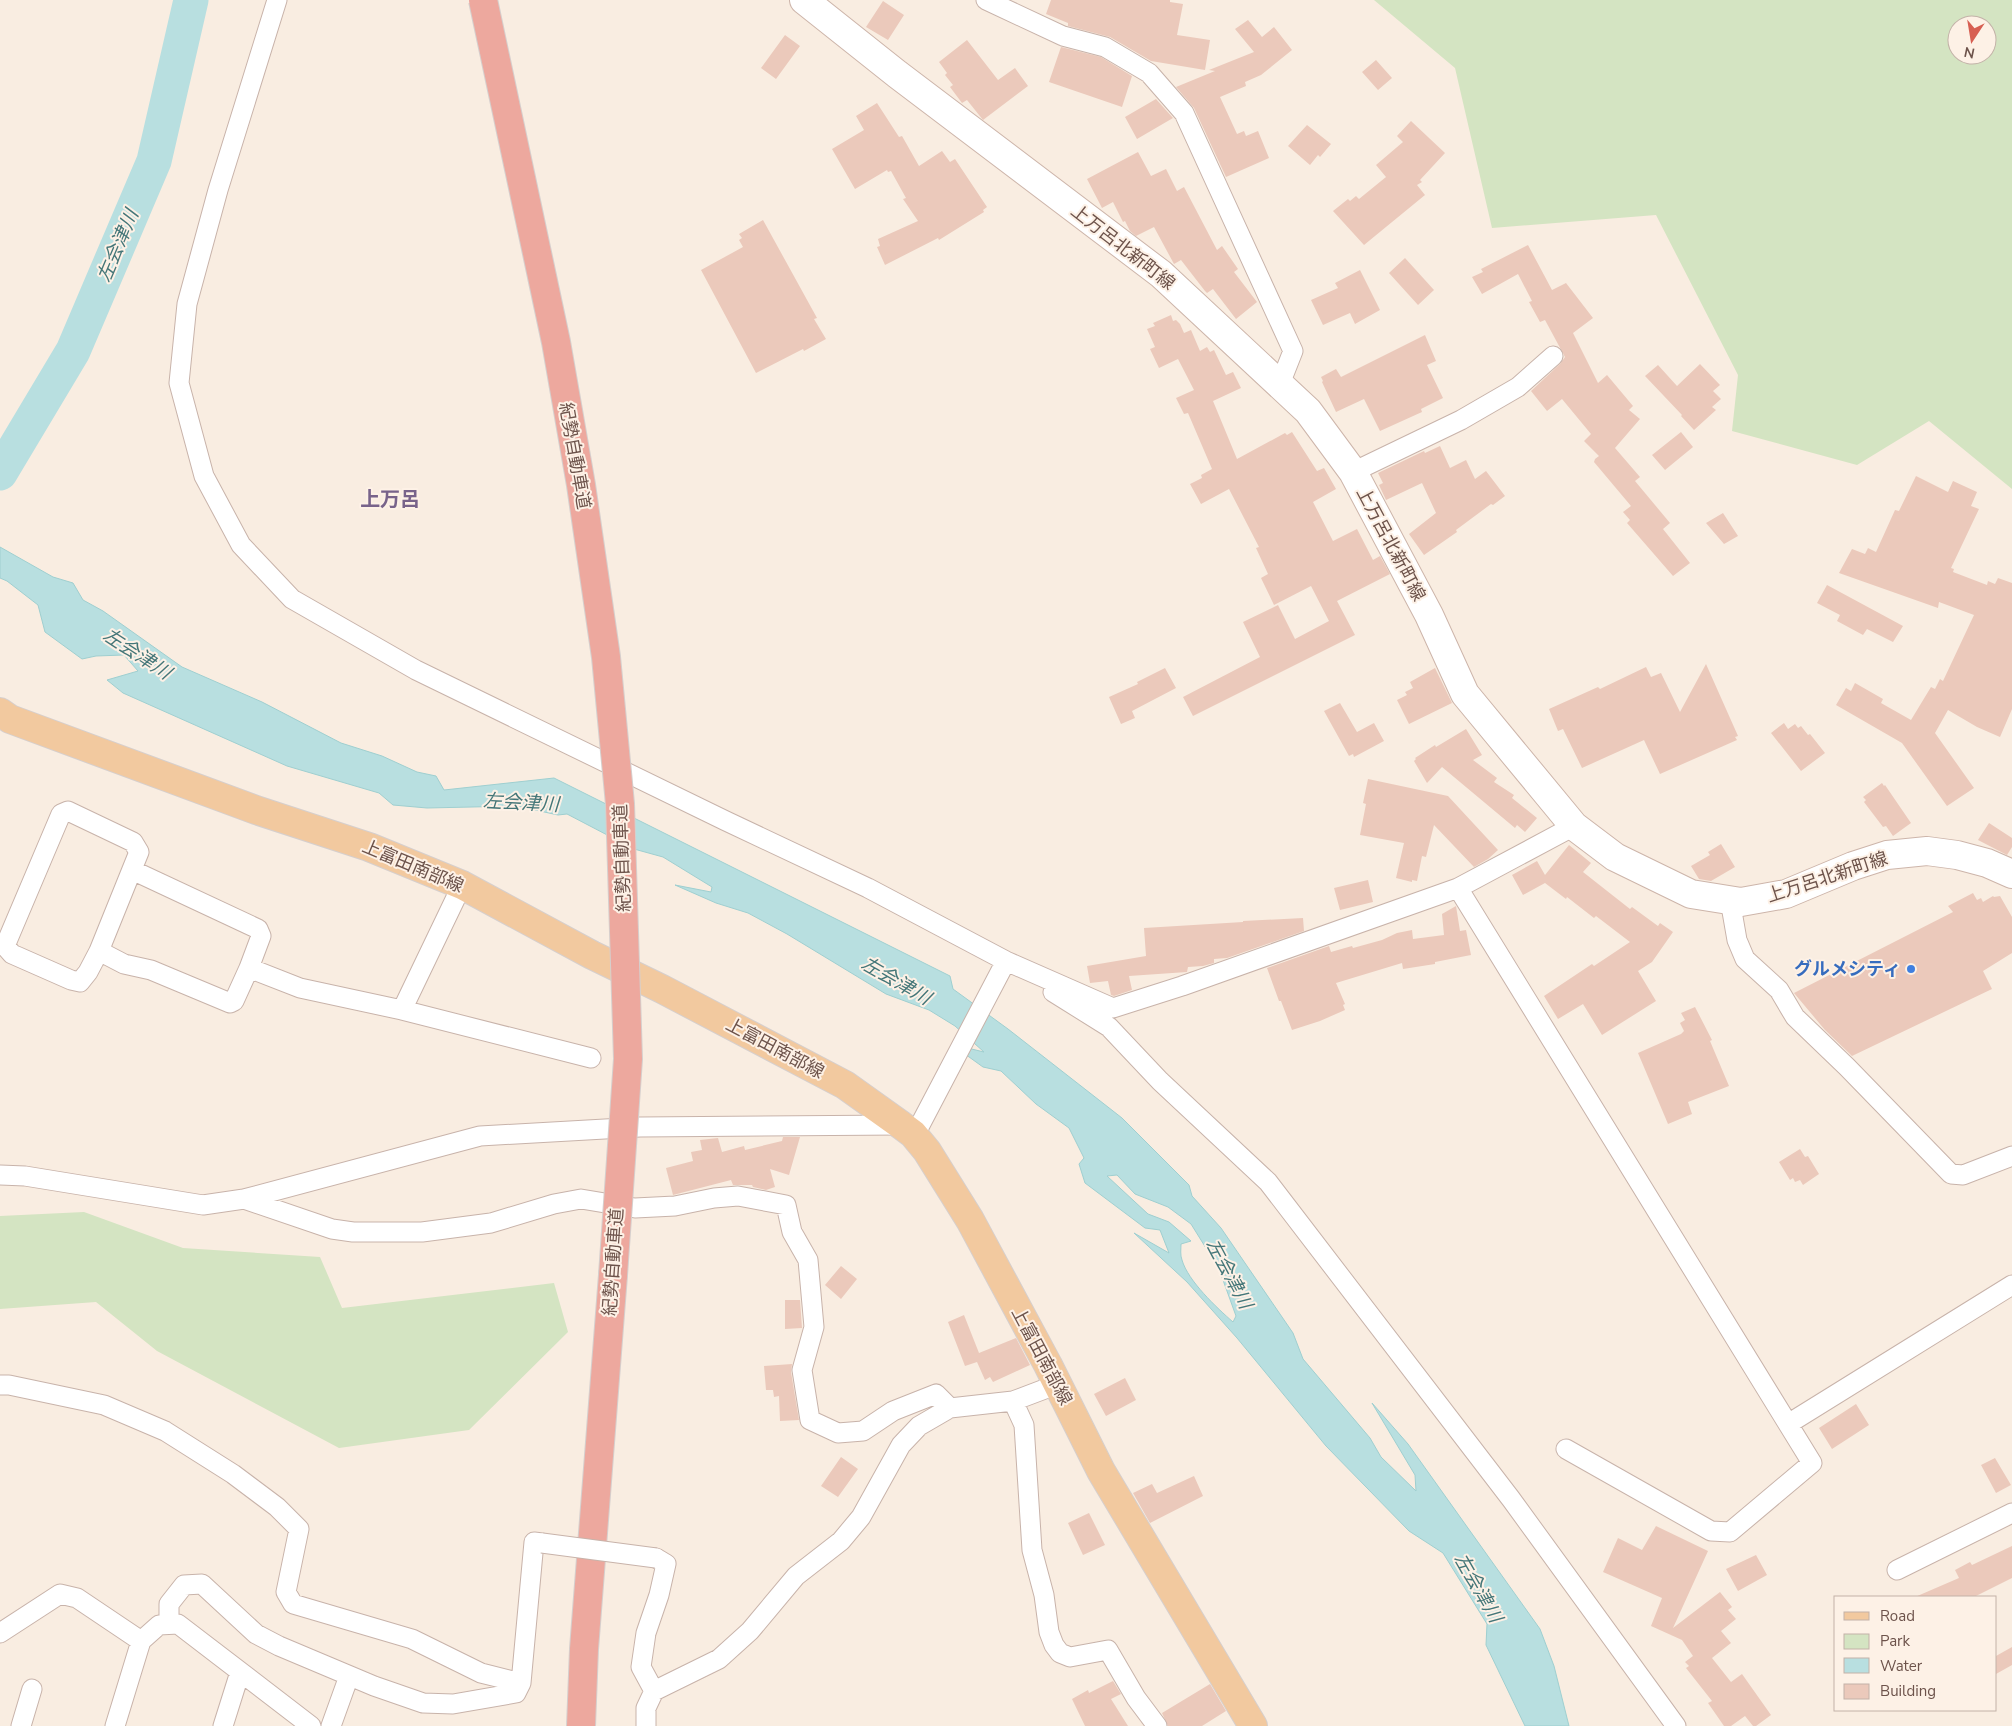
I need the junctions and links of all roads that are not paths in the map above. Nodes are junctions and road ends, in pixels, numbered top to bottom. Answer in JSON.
{"nodes":[{"id":1,"x":277,"y":0,"type":"edge"},
{"id":2,"x":483,"y":0,"type":"edge"},
{"id":3,"x":804,"y":0,"type":"edge"},
{"id":4,"x":986,"y":0,"type":"edge"},
{"id":5,"x":1553,"y":356,"type":"dead end"},
{"id":6,"x":1280,"y":384,"type":"junction"},
{"id":7,"x":1352,"y":472,"type":"junction"},
{"id":8,"x":0,"y":712,"type":"edge"},
{"id":9,"x":1574,"y":826,"type":"junction"},
{"id":10,"x":132,"y":870,"type":"junction"},
{"id":11,"x":2012,"y":874,"type":"edge"},
{"id":12,"x":462,"y":885,"type":"junction"},
{"id":13,"x":1458,"y":888,"type":"junction"},
{"id":14,"x":1730,"y":900,"type":"junction"},
{"id":15,"x":99,"y":952,"type":"junction"},
{"id":16,"x":249,"y":968,"type":"junction"},
{"id":17,"x":1001,"y":970,"type":"junction"},
{"id":18,"x":402,"y":1010,"type":"junction"},
{"id":19,"x":591,"y":1058,"type":"dead end"},
{"id":20,"x":913,"y":1123,"type":"junction"},
{"id":21,"x":2012,"y":1156,"type":"edge"},
{"id":22,"x":0,"y":1175,"type":"edge"},
{"id":23,"x":244,"y":1199,"type":"junction"},
{"id":24,"x":2012,"y":1285,"type":"edge"},
{"id":25,"x":1058,"y":1384,"type":"junction"},
{"id":26,"x":0,"y":1385,"type":"edge"},
{"id":27,"x":1013,"y":1402,"type":"junction"},
{"id":28,"x":950,"y":1408,"type":"junction"},
{"id":29,"x":1788,"y":1424,"type":"junction"},
{"id":30,"x":1566,"y":1449,"type":"dead end"},
{"id":31,"x":2012,"y":1513,"type":"edge"},
{"id":32,"x":1897,"y":1570,"type":"dead end"},
{"id":33,"x":169,"y":1624,"type":"junction"},
{"id":34,"x":0,"y":1633,"type":"edge"},
{"id":35,"x":141,"y":1641,"type":"junction"},
{"id":36,"x":240,"y":1672,"type":"junction"},
{"id":37,"x":349,"y":1676,"type":"junction"},
{"id":38,"x":521,"y":1683,"type":"junction"},
{"id":39,"x":32,"y":1689,"type":"dead end"},
{"id":40,"x":654,"y":1691,"type":"junction"},
{"id":41,"x":20,"y":1726,"type":"edge"},
{"id":42,"x":115,"y":1726,"type":"edge"},
{"id":43,"x":223,"y":1726,"type":"edge"},
{"id":44,"x":311,"y":1726,"type":"edge"},
{"id":45,"x":331,"y":1726,"type":"edge"},
{"id":46,"x":581,"y":1726,"type":"edge"},
{"id":47,"x":646,"y":1726,"type":"edge"},
{"id":48,"x":1157,"y":1726,"type":"edge"},
{"id":49,"x":1253,"y":1726,"type":"edge"},
{"id":50,"x":1676,"y":1726,"type":"edge"}],
"edges":[{"from":1,"to":17,"type":"street"},
{"from":2,"to":46,"type":"highway","name":"紀勢自動車道","bridge":true},
{"from":3,"to":6,"type":"main road","name":"上万呂北新町線"},
{"from":4,"to":6,"type":"street"},
{"from":5,"to":7,"type":"street"},
{"from":6,"to":7,"type":"main road","name":"上万呂北新町線"},
{"from":7,"to":9,"type":"main road","name":"上万呂北新町線"},
{"from":8,"to":12,"type":"main road","name":"上富田南部線"},
{"from":9,"to":13,"type":"street"},
{"from":9,"to":14,"type":"main road","name":"上万呂北新町線"},
{"from":10,"to":15,"type":"street"},
{"from":10,"to":15,"type":"street"},
{"from":10,"to":16,"type":"street"},
{"from":11,"to":14,"type":"main road","name":"上万呂北新町線"},
{"from":12,"to":18,"type":"street"},
{"from":12,"to":20,"type":"main road","name":"上富田南部線"},
{"from":13,"to":17,"type":"street"},
{"from":13,"to":29,"type":"street"},
{"from":14,"to":21,"type":"street"},
{"from":15,"to":16,"type":"street"},
{"from":16,"to":18,"type":"street"},
{"from":17,"to":20,"type":"street"},
{"from":17,"to":50,"type":"street"},
{"from":18,"to":19,"type":"street"},
{"from":20,"to":23,"type":"street"},
{"from":20,"to":25,"type":"main road","name":"上富田南部線"},
{"from":22,"to":23,"type":"street"},
{"from":23,"to":28,"type":"street"},
{"from":24,"to":29,"type":"street"},
{"from":25,"to":27,"type":"street"},
{"from":25,"to":49,"type":"main road","name":"上富田南部線"},
{"from":26,"to":38,"type":"street"},
{"from":27,"to":28,"type":"street"},
{"from":27,"to":48,"type":"street"},
{"from":28,"to":40,"type":"street"},
{"from":29,"to":30,"type":"street"},
{"from":31,"to":32,"type":"street"},
{"from":33,"to":35,"type":"street"},
{"from":33,"to":36,"type":"street"},
{"from":33,"to":37,"type":"street"},
{"from":34,"to":35,"type":"street"},
{"from":35,"to":42,"type":"street"},
{"from":36,"to":43,"type":"street"},
{"from":36,"to":44,"type":"street"},
{"from":37,"to":38,"type":"street"},
{"from":37,"to":45,"type":"street"},
{"from":38,"to":40,"type":"street","bridge":true},
{"from":39,"to":41,"type":"street"},
{"from":40,"to":47,"type":"street"}]}
